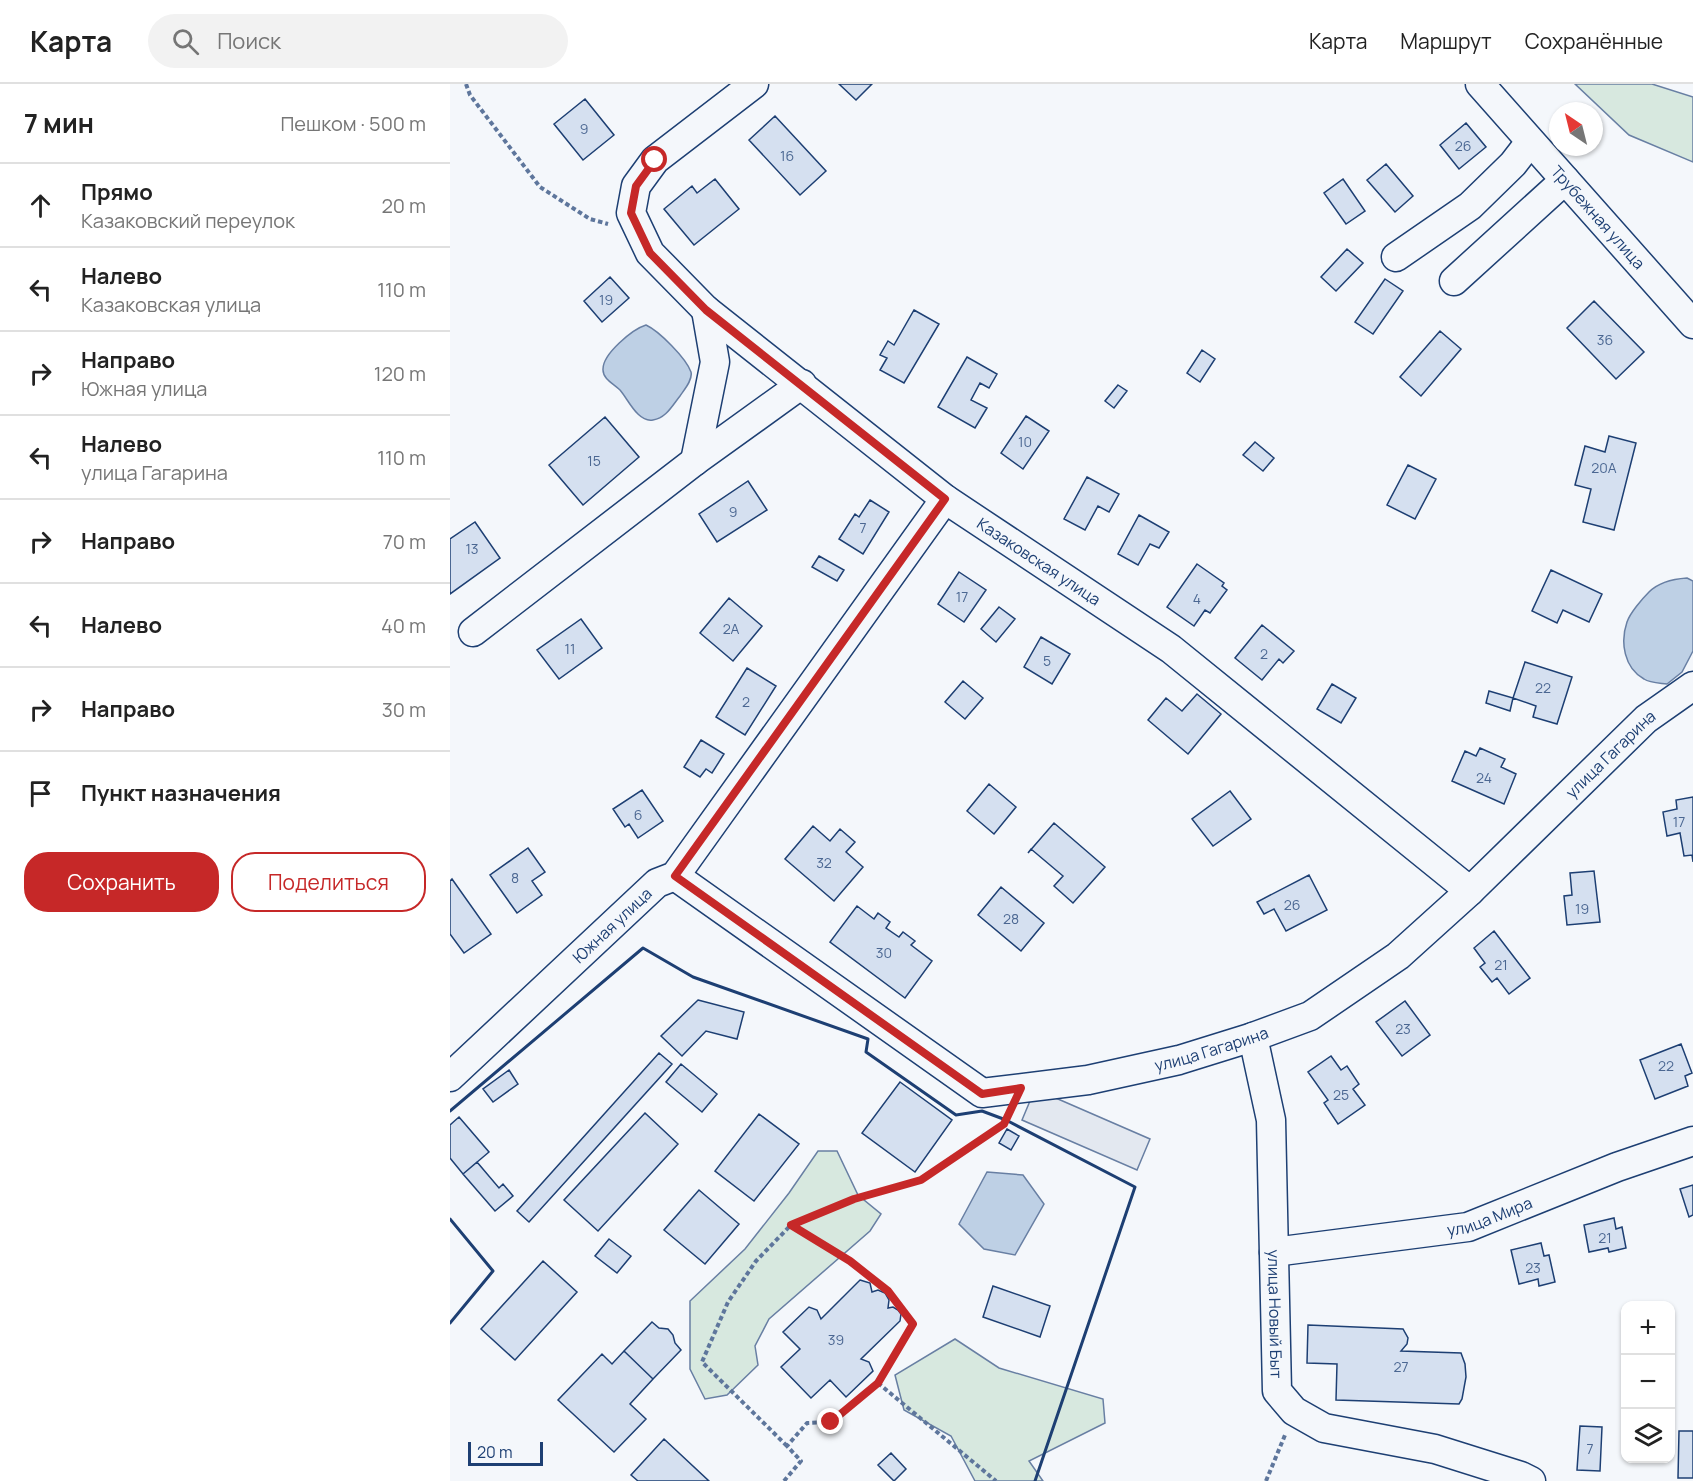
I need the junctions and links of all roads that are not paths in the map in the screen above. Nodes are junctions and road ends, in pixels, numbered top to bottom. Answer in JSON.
{"nodes":[{"id":1,"x":754,"y":84,"type":"edge"},
{"id":2,"x":1480,"y":84,"type":"edge"},
{"id":3,"x":1530,"y":142,"type":"junction"},
{"id":4,"x":1565,"y":180,"type":"junction"},
{"id":5,"x":1396,"y":257,"type":"dead end"},
{"id":6,"x":1454,"y":281,"type":"dead end"},
{"id":7,"x":706,"y":310,"type":"junction"},
{"id":8,"x":1693,"y":324,"type":"edge"},
{"id":9,"x":802,"y":384,"type":"junction"},
{"id":10,"x":695,"y":461,"type":"junction"},
{"id":11,"x":945,"y":499,"type":"junction"},
{"id":12,"x":473,"y":632,"type":"dead end"},
{"id":13,"x":1693,"y":686,"type":"edge"},
{"id":14,"x":675,"y":876,"type":"junction"},
{"id":15,"x":1470,"y":891,"type":"junction"},
{"id":16,"x":1253,"y":1037,"type":"junction"},
{"id":17,"x":450,"y":1077,"type":"edge"},
{"id":18,"x":1693,"y":1141,"type":"edge"},
{"id":19,"x":1274,"y":1252,"type":"junction"},
{"id":20,"x":1531,"y":1481,"type":"edge"}],
"edges":[{"from":1,"to":7,"type":"street","name":"Казаковская улица"},
{"from":2,"to":3,"type":"street","name":"Трубежная улица"},
{"from":3,"to":4,"type":"street","name":"Трубежная улица"},
{"from":3,"to":5,"type":"street"},
{"from":4,"to":6,"type":"street"},
{"from":4,"to":8,"type":"street","name":"Трубежная улица"},
{"from":7,"to":9,"type":"street","name":"Казаковская улица"},
{"from":7,"to":10,"type":"street"},
{"from":9,"to":10,"type":"street"},
{"from":9,"to":11,"type":"street","name":"Казаковская улица"},
{"from":10,"to":12,"type":"street"},
{"from":11,"to":14,"type":"street","name":"Южная улица"},
{"from":11,"to":15,"type":"street","name":"Казаковская улица"},
{"from":13,"to":15,"type":"street","name":"улица Гагарина"},
{"from":14,"to":16,"type":"street","name":"улица Гагарина"},
{"from":14,"to":17,"type":"street","name":"Южная улица"},
{"from":15,"to":16,"type":"street","name":"улица Гагарина"},
{"from":16,"to":19,"type":"street","name":"улица Новый Быт"},
{"from":18,"to":19,"type":"street","name":"улица Мира"},
{"from":19,"to":20,"type":"street","name":"улица Новый Быт"}]}
